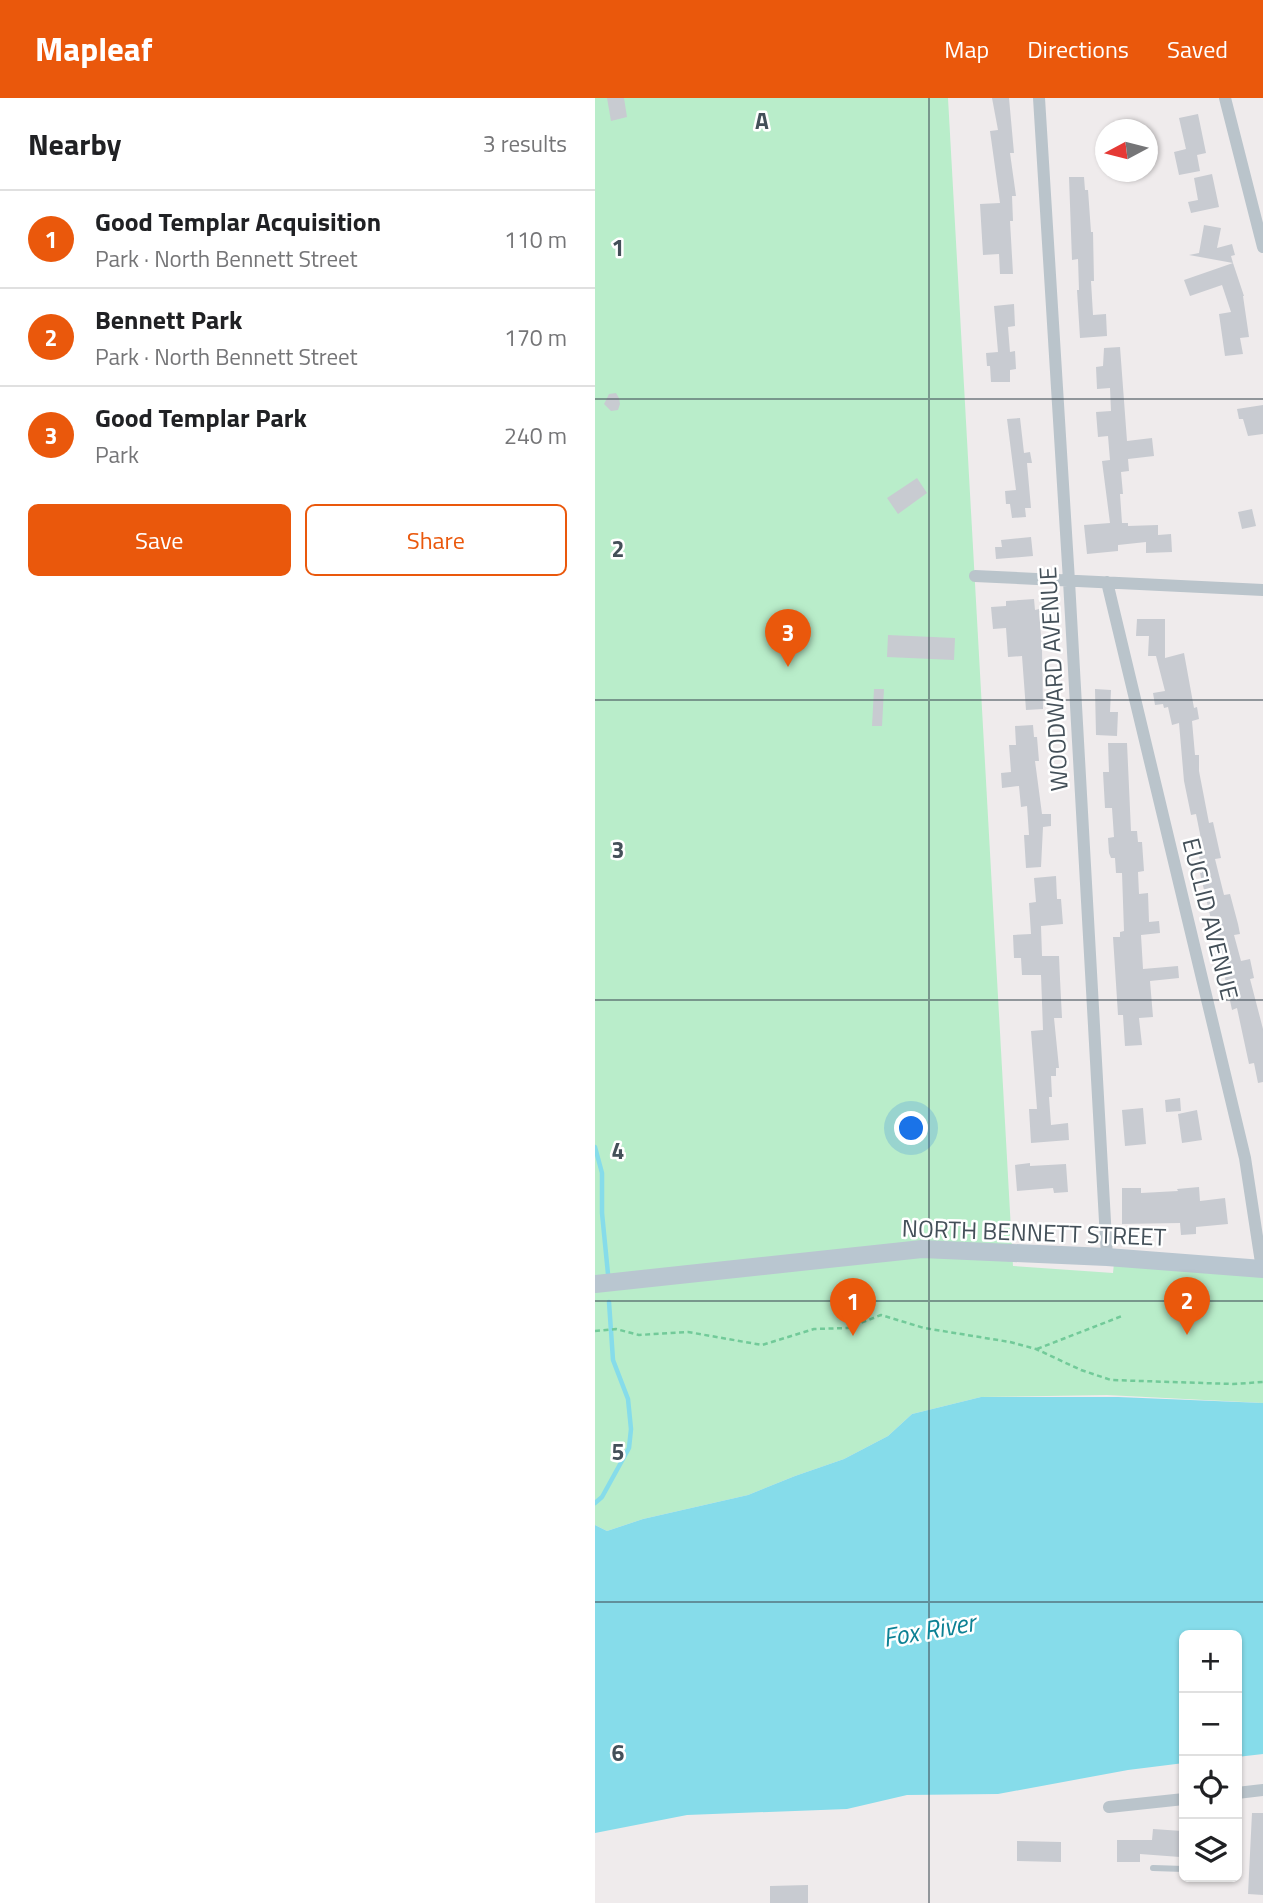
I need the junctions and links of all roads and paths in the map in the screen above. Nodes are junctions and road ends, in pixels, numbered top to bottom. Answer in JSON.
{"nodes":[{"id":1,"x":1039,"y":98,"type":"edge"},
{"id":2,"x":1225,"y":98,"type":"edge"},
{"id":3,"x":1263,"y":247,"type":"edge"},
{"id":4,"x":975,"y":576,"type":"dead end"},
{"id":5,"x":1069,"y":581,"type":"junction"},
{"id":6,"x":1107,"y":582,"type":"junction"},
{"id":7,"x":1263,"y":590,"type":"edge"},
{"id":8,"x":1107,"y":1257,"type":"junction"},
{"id":9,"x":1262,"y":1269,"type":"edge"},
{"id":10,"x":595,"y":1284,"type":"edge"},
{"id":11,"x":1122,"y":1316,"type":"dead end"},
{"id":12,"x":595,"y":1332,"type":"edge"},
{"id":13,"x":1036,"y":1349,"type":"junction"},
{"id":14,"x":1263,"y":1382,"type":"edge"},
{"id":15,"x":1263,"y":1790,"type":"edge"},
{"id":16,"x":1242,"y":1792,"type":"edge"},
{"id":17,"x":1179,"y":1800,"type":"edge"},
{"id":18,"x":1109,"y":1807,"type":"dead end"},
{"id":19,"x":1153,"y":1868,"type":"dead end"},
{"id":20,"x":1179,"y":1869,"type":"edge"}],
"edges":[{"from":1,"to":5,"type":"street","name":"WOODWARD AVENUE"},
{"from":2,"to":3,"type":"street"},
{"from":4,"to":5,"type":"street"},
{"from":5,"to":6,"type":"street"},
{"from":5,"to":8,"type":"street","name":"WOODWARD AVENUE"},
{"from":6,"to":7,"type":"street"},
{"from":6,"to":9,"type":"street","name":"EUCLID AVENUE"},
{"from":8,"to":9,"type":"main road","name":"NORTH BENNETT STREET"},
{"from":8,"to":10,"type":"main road","name":"NORTH BENNETT STREET"},
{"from":11,"to":13,"type":"path"},
{"from":12,"to":13,"type":"path"},
{"from":13,"to":14,"type":"path"},
{"from":15,"to":16,"type":"street"},
{"from":17,"to":18,"type":"street"},
{"from":19,"to":20,"type":"lane"}]}
